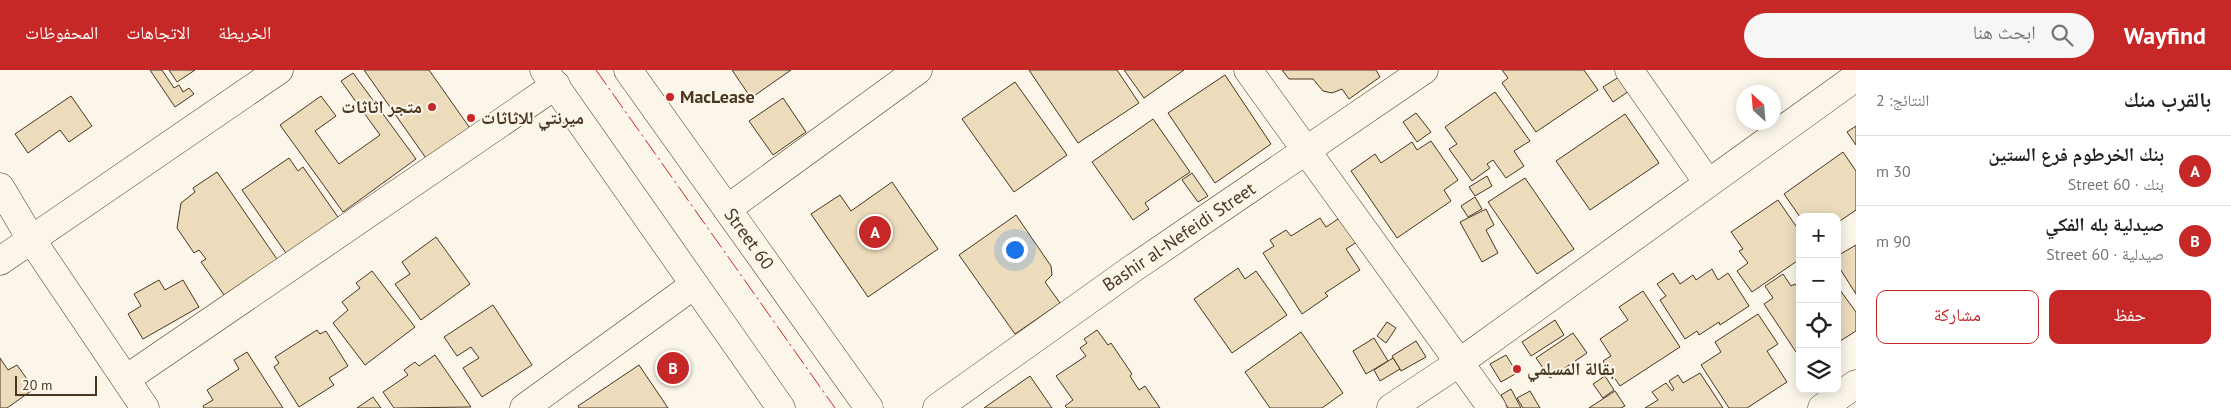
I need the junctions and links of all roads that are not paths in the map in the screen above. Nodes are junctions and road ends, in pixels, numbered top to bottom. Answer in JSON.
{"nodes":[{"id":1,"x":279,"y":70,"type":"edge"},
{"id":2,"x":628,"y":70,"type":"edge"},
{"id":3,"x":918,"y":70,"type":"edge"},
{"id":4,"x":1248,"y":70,"type":"edge"},
{"id":5,"x":1424,"y":70,"type":"edge"},
{"id":6,"x":1629,"y":70,"type":"edge"},
{"id":7,"x":1856,"y":77,"type":"edge"},
{"id":8,"x":550,"y":78,"type":"edge"},
{"id":9,"x":1306,"y":151,"type":"junction"},
{"id":10,"x":1708,"y":183,"type":"junction"},
{"id":11,"x":0,"y":187,"type":"edge"},
{"id":12,"x":726,"y":209,"type":"junction"},
{"id":13,"x":31,"y":239,"type":"junction"},
{"id":14,"x":0,"y":261,"type":"edge"},
{"id":15,"x":694,"y":285,"type":"junction"},
{"id":16,"x":1460,"y":362,"type":"junction"},
{"id":17,"x":126,"y":379,"type":"junction"},
{"id":18,"x":1856,"y":384,"type":"edge"},
{"id":19,"x":144,"y":408,"type":"edge"},
{"id":20,"x":524,"y":408,"type":"edge"},
{"id":21,"x":781,"y":408,"type":"edge"},
{"id":22,"x":869,"y":408,"type":"edge"},
{"id":23,"x":937,"y":408,"type":"edge"},
{"id":24,"x":1391,"y":408,"type":"edge"},
{"id":25,"x":1492,"y":408,"type":"edge"},
{"id":26,"x":1822,"y":408,"type":"edge"}],
"edges":[{"from":1,"to":13,"type":"street"},
{"from":2,"to":12,"type":"street","name":"Street 60"},
{"from":3,"to":12,"type":"street"},
{"from":4,"to":9,"type":"street"},
{"from":5,"to":9,"type":"street","name":"Bashir al-Nefeidi Street"},
{"from":6,"to":10,"type":"street"},
{"from":7,"to":10,"type":"street"},
{"from":8,"to":15,"type":"street"},
{"from":8,"to":17,"type":"street"},
{"from":9,"to":16,"type":"street"},
{"from":9,"to":23,"type":"street","name":"Bashir al-Nefeidi Street"},
{"from":10,"to":16,"type":"street"},
{"from":11,"to":13,"type":"street"},
{"from":12,"to":22,"type":"street","name":"Street 60"},
{"from":13,"to":14,"type":"street"},
{"from":13,"to":17,"type":"street"},
{"from":15,"to":20,"type":"street"},
{"from":15,"to":21,"type":"street"},
{"from":16,"to":24,"type":"street"},
{"from":16,"to":25,"type":"street"},
{"from":17,"to":19,"type":"street"},
{"from":18,"to":26,"type":"street"}]}
